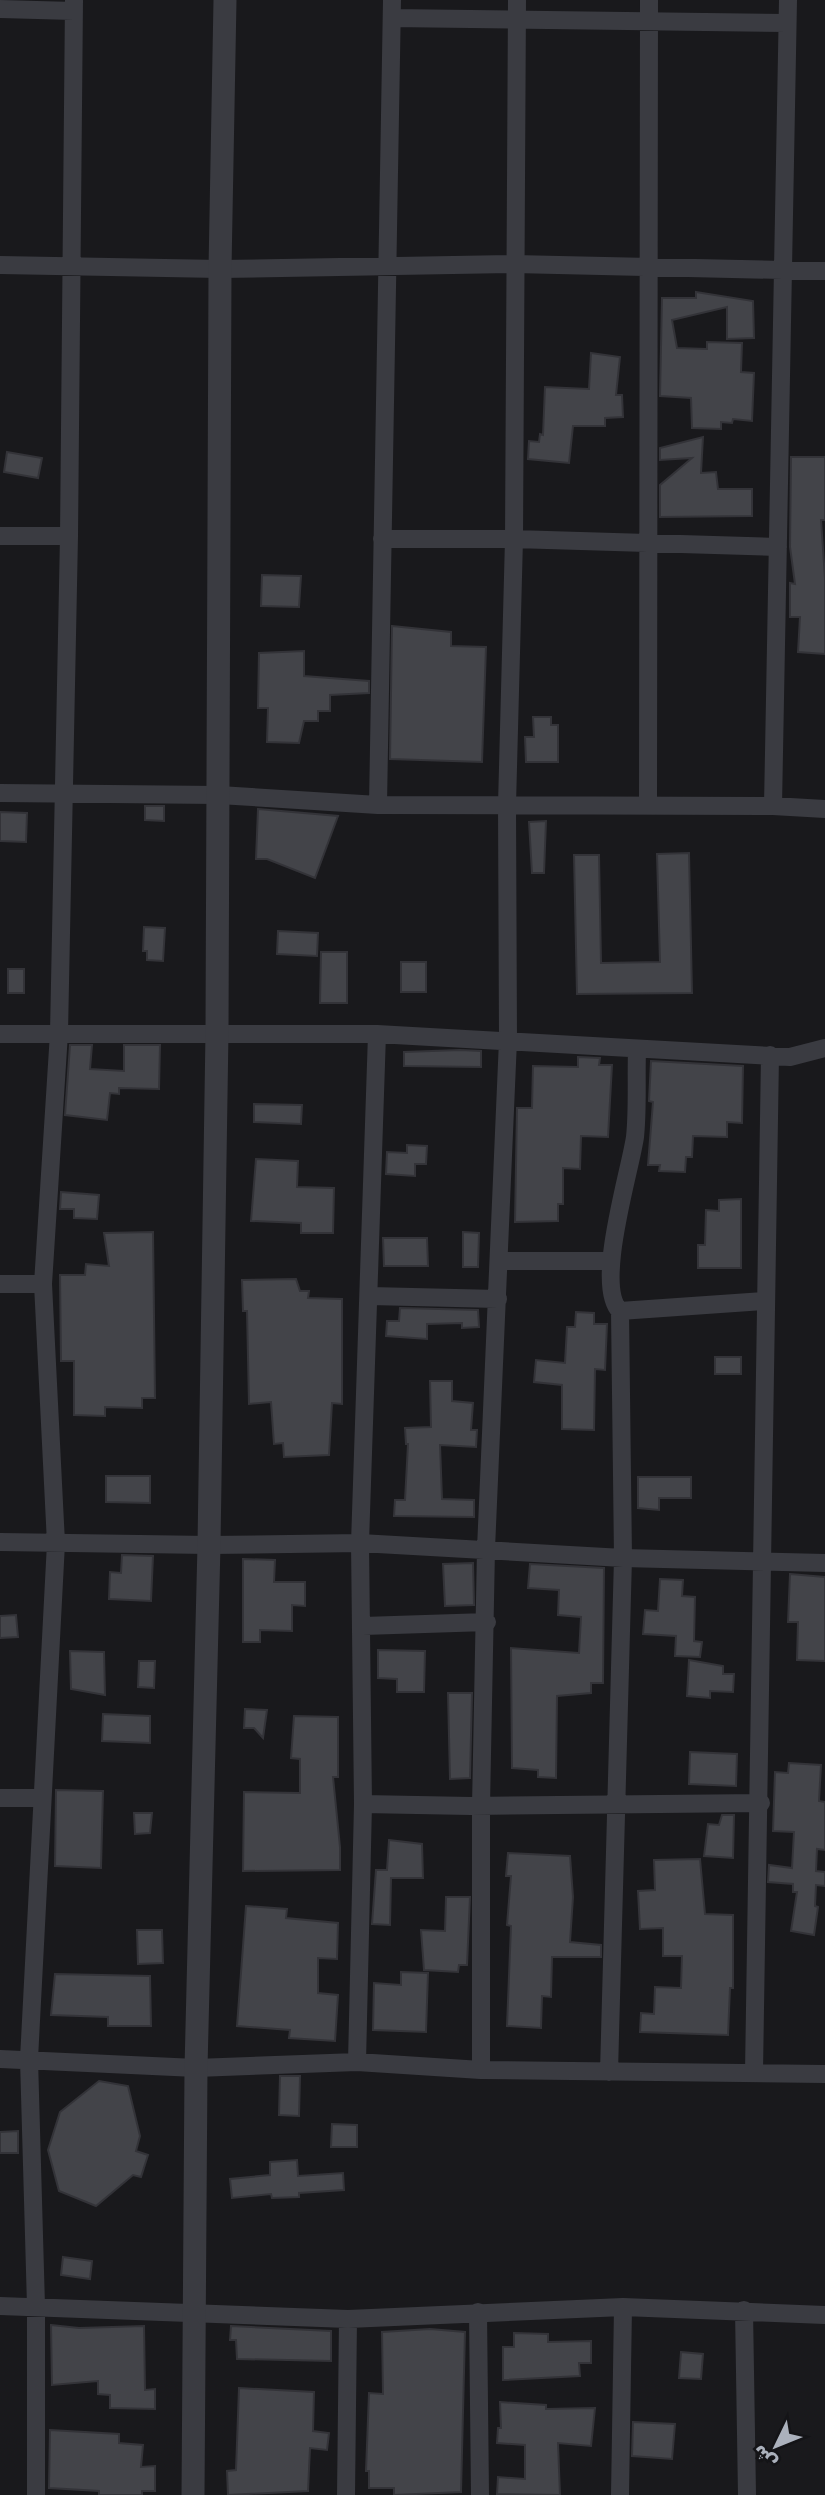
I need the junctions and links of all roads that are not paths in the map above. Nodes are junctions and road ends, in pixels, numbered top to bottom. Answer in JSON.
{"nodes":[{"id":1,"x":225,"y":0,"type":"edge"},
{"id":2,"x":517,"y":0,"type":"edge"},
{"id":3,"x":649,"y":0,"type":"edge"},
{"id":4,"x":788,"y":0,"type":"edge"},
{"id":5,"x":74,"y":6,"type":"edge"},
{"id":6,"x":0,"y":9,"type":"edge"},
{"id":7,"x":392,"y":9,"type":"edge"},
{"id":8,"x":516,"y":19,"type":"junction"},
{"id":9,"x":649,"y":21,"type":"junction"},
{"id":10,"x":787,"y":23,"type":"junction"},
{"id":11,"x":514,"y":264,"type":"junction"},
{"id":12,"x":0,"y":265,"type":"edge"},
{"id":13,"x":386,"y":265,"type":"junction"},
{"id":14,"x":72,"y":267,"type":"junction"},
{"id":15,"x":649,"y":267,"type":"junction"},
{"id":16,"x":220,"y":269,"type":"junction"},
{"id":17,"x":782,"y":270,"type":"junction"},
{"id":18,"x":825,"y":271,"type":"edge"},
{"id":19,"x":0,"y":536,"type":"edge"},
{"id":20,"x":69,"y":536,"type":"junction"},
{"id":21,"x":382,"y":539,"type":"junction"},
{"id":22,"x":514,"y":539,"type":"junction"},
{"id":23,"x":649,"y":543,"type":"junction"},
{"id":24,"x":778,"y":547,"type":"junction"},
{"id":25,"x":64,"y":791,"type":"junction"},
{"id":26,"x":0,"y":793,"type":"edge"},
{"id":27,"x":219,"y":795,"type":"junction"},
{"id":28,"x":378,"y":805,"type":"junction"},
{"id":29,"x":507,"y":805,"type":"junction"},
{"id":30,"x":648,"y":806,"type":"junction"},
{"id":31,"x":773,"y":806,"type":"junction"},
{"id":32,"x":825,"y":809,"type":"edge"},
{"id":33,"x":217,"y":1032,"type":"junction"},
{"id":34,"x":59,"y":1033,"type":"junction"},
{"id":35,"x":0,"y":1034,"type":"edge"},
{"id":36,"x":377,"y":1034,"type":"junction"},
{"id":37,"x":508,"y":1040,"type":"junction"},
{"id":38,"x":825,"y":1048,"type":"edge"},
{"id":39,"x":637,"y":1050,"type":"junction"},
{"id":40,"x":770,"y":1055,"type":"junction"},
{"id":41,"x":499,"y":1261,"type":"junction"},
{"id":42,"x":611,"y":1261,"type":"junction"},
{"id":43,"x":0,"y":1284,"type":"edge"},
{"id":44,"x":43,"y":1284,"type":"junction"},
{"id":45,"x":370,"y":1296,"type":"junction"},
{"id":46,"x":498,"y":1299,"type":"junction"},
{"id":47,"x":764,"y":1301,"type":"junction"},
{"id":48,"x":621,"y":1311,"type":"junction"},
{"id":49,"x":0,"y":1542,"type":"edge"},
{"id":50,"x":56,"y":1543,"type":"junction"},
{"id":51,"x":360,"y":1543,"type":"junction"},
{"id":52,"x":209,"y":1545,"type":"junction"},
{"id":53,"x":486,"y":1549,"type":"junction"},
{"id":54,"x":623,"y":1558,"type":"junction"},
{"id":55,"x":762,"y":1563,"type":"junction"},
{"id":56,"x":825,"y":1563,"type":"edge"},
{"id":57,"x":487,"y":1622,"type":"junction"},
{"id":58,"x":363,"y":1626,"type":"junction"},
{"id":59,"x":0,"y":1798,"type":"edge"},
{"id":60,"x":41,"y":1798,"type":"junction"},
{"id":61,"x":761,"y":1803,"type":"junction"},
{"id":62,"x":363,"y":1804,"type":"junction"},
{"id":63,"x":618,"y":1804,"type":"junction"},
{"id":64,"x":481,"y":1806,"type":"junction"},
{"id":65,"x":0,"y":2059,"type":"edge"},
{"id":66,"x":29,"y":2059,"type":"junction"},
{"id":67,"x":357,"y":2062,"type":"junction"},
{"id":68,"x":196,"y":2068,"type":"junction"},
{"id":69,"x":481,"y":2070,"type":"junction"},
{"id":70,"x":609,"y":2072,"type":"junction"},
{"id":71,"x":754,"y":2072,"type":"junction"},
{"id":72,"x":825,"y":2074,"type":"edge"},
{"id":73,"x":0,"y":2305,"type":"edge"},
{"id":74,"x":36,"y":2306,"type":"junction"},
{"id":75,"x":623,"y":2307,"type":"junction"},
{"id":76,"x":744,"y":2310,"type":"junction"},
{"id":77,"x":478,"y":2312,"type":"junction"},
{"id":78,"x":196,"y":2315,"type":"junction"},
{"id":79,"x":825,"y":2315,"type":"edge"},
{"id":80,"x":348,"y":2319,"type":"junction"},
{"id":81,"x":36,"y":2495,"type":"edge"},
{"id":82,"x":193,"y":2495,"type":"edge"},
{"id":83,"x":346,"y":2495,"type":"edge"},
{"id":84,"x":480,"y":2495,"type":"edge"},
{"id":85,"x":620,"y":2495,"type":"edge"},
{"id":86,"x":747,"y":2495,"type":"edge"}],
"edges":[{"from":1,"to":16,"type":"street"},
{"from":2,"to":8,"type":"street"},
{"from":3,"to":9,"type":"street"},
{"from":4,"to":10,"type":"street"},
{"from":5,"to":6,"type":"street"},
{"from":5,"to":14,"type":"street"},
{"from":7,"to":8,"type":"street"},
{"from":7,"to":13,"type":"street"},
{"from":8,"to":9,"type":"street"},
{"from":8,"to":11,"type":"street"},
{"from":9,"to":10,"type":"street"},
{"from":9,"to":15,"type":"street"},
{"from":10,"to":17,"type":"street"},
{"from":11,"to":13,"type":"street"},
{"from":11,"to":15,"type":"street"},
{"from":11,"to":22,"type":"street"},
{"from":12,"to":14,"type":"street"},
{"from":13,"to":16,"type":"street"},
{"from":13,"to":21,"type":"street"},
{"from":14,"to":16,"type":"street"},
{"from":14,"to":20,"type":"street"},
{"from":15,"to":17,"type":"street"},
{"from":15,"to":23,"type":"street"},
{"from":16,"to":27,"type":"street"},
{"from":17,"to":18,"type":"street"},
{"from":17,"to":24,"type":"street"},
{"from":19,"to":20,"type":"street"},
{"from":20,"to":25,"type":"street"},
{"from":21,"to":22,"type":"street"},
{"from":21,"to":28,"type":"street"},
{"from":22,"to":23,"type":"street"},
{"from":22,"to":29,"type":"street"},
{"from":23,"to":24,"type":"street"},
{"from":23,"to":30,"type":"street"},
{"from":24,"to":31,"type":"street"},
{"from":25,"to":26,"type":"street"},
{"from":25,"to":27,"type":"street"},
{"from":25,"to":34,"type":"street"},
{"from":27,"to":28,"type":"street"},
{"from":27,"to":33,"type":"street"},
{"from":28,"to":29,"type":"street"},
{"from":29,"to":30,"type":"street"},
{"from":29,"to":37,"type":"street"},
{"from":30,"to":31,"type":"street"},
{"from":31,"to":32,"type":"street"},
{"from":33,"to":34,"type":"street"},
{"from":33,"to":36,"type":"street"},
{"from":33,"to":52,"type":"street"},
{"from":34,"to":35,"type":"street"},
{"from":34,"to":44,"type":"street"},
{"from":36,"to":37,"type":"street"},
{"from":36,"to":45,"type":"street"},
{"from":37,"to":39,"type":"street"},
{"from":37,"to":41,"type":"street"},
{"from":38,"to":40,"type":"street"},
{"from":39,"to":40,"type":"street"},
{"from":39,"to":42,"type":"street"},
{"from":40,"to":47,"type":"street"},
{"from":41,"to":42,"type":"street"},
{"from":41,"to":46,"type":"street"},
{"from":42,"to":48,"type":"street"},
{"from":43,"to":44,"type":"street"},
{"from":44,"to":50,"type":"street"},
{"from":45,"to":46,"type":"street"},
{"from":45,"to":51,"type":"street"},
{"from":46,"to":53,"type":"street"},
{"from":47,"to":48,"type":"street"},
{"from":47,"to":55,"type":"street"},
{"from":48,"to":54,"type":"street"},
{"from":49,"to":50,"type":"street"},
{"from":50,"to":52,"type":"street"},
{"from":50,"to":60,"type":"street"},
{"from":51,"to":52,"type":"street"},
{"from":51,"to":53,"type":"street"},
{"from":51,"to":58,"type":"street"},
{"from":52,"to":68,"type":"street"},
{"from":53,"to":54,"type":"street"},
{"from":53,"to":57,"type":"street"},
{"from":54,"to":55,"type":"street"},
{"from":54,"to":63,"type":"street"},
{"from":55,"to":56,"type":"street"},
{"from":55,"to":61,"type":"street"},
{"from":57,"to":58,"type":"street"},
{"from":57,"to":64,"type":"street"},
{"from":58,"to":62,"type":"street"},
{"from":59,"to":60,"type":"street"},
{"from":60,"to":66,"type":"street"},
{"from":61,"to":63,"type":"street"},
{"from":61,"to":71,"type":"street"},
{"from":62,"to":64,"type":"street"},
{"from":62,"to":67,"type":"street"},
{"from":63,"to":64,"type":"street"},
{"from":63,"to":70,"type":"street"},
{"from":64,"to":69,"type":"street"},
{"from":65,"to":66,"type":"street"},
{"from":66,"to":68,"type":"street"},
{"from":66,"to":74,"type":"street"},
{"from":67,"to":68,"type":"street"},
{"from":67,"to":69,"type":"street"},
{"from":68,"to":78,"type":"street"},
{"from":69,"to":70,"type":"street"},
{"from":70,"to":71,"type":"street"},
{"from":71,"to":72,"type":"street"},
{"from":73,"to":74,"type":"street"},
{"from":74,"to":78,"type":"street"},
{"from":74,"to":81,"type":"street"},
{"from":75,"to":76,"type":"street"},
{"from":75,"to":77,"type":"street"},
{"from":75,"to":85,"type":"street"},
{"from":76,"to":79,"type":"street"},
{"from":76,"to":86,"type":"street"},
{"from":77,"to":80,"type":"street"},
{"from":77,"to":84,"type":"street"},
{"from":78,"to":80,"type":"street"},
{"from":78,"to":82,"type":"street"},
{"from":80,"to":83,"type":"street"}]}
